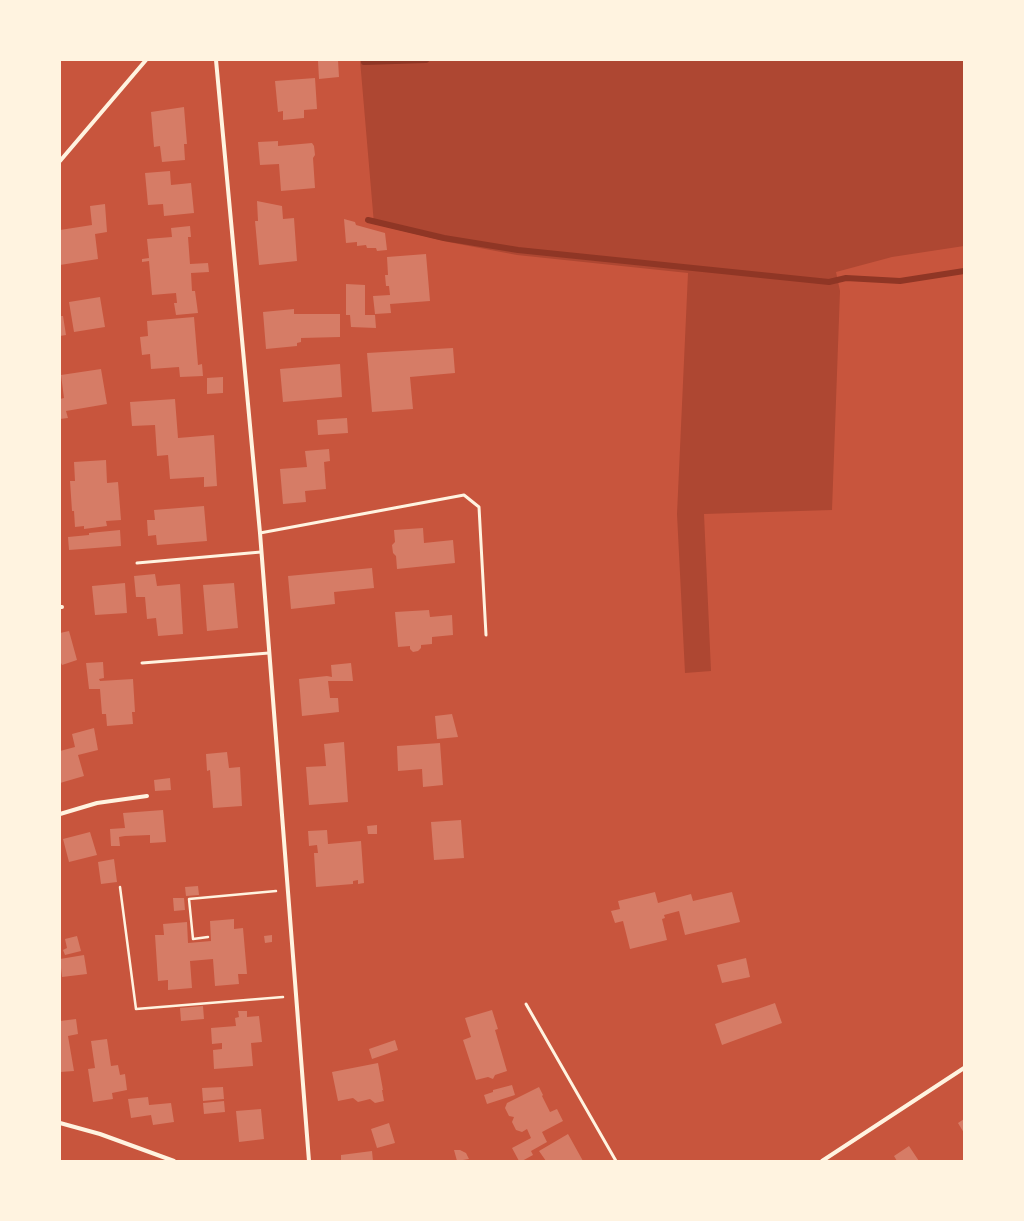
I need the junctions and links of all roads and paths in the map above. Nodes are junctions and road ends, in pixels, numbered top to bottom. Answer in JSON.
{"nodes":[{"id":1,"x":146,"y":60,"type":"edge"},
{"id":2,"x":216,"y":60,"type":"edge"},
{"id":3,"x":60,"y":161,"type":"edge"},
{"id":4,"x":260,"y":533,"type":"junction"},
{"id":5,"x":261,"y":552,"type":"junction"},
{"id":6,"x":136,"y":563,"type":"dead end"},
{"id":7,"x":486,"y":635,"type":"dead end"},
{"id":8,"x":269,"y":653,"type":"junction"},
{"id":9,"x":142,"y":663,"type":"dead end"},
{"id":10,"x":147,"y":796,"type":"dead end"},
{"id":11,"x":60,"y":814,"type":"edge"},
{"id":12,"x":120,"y":887,"type":"dead end"},
{"id":13,"x":288,"y":890,"type":"junction"},
{"id":14,"x":208,"y":937,"type":"dead end"},
{"id":15,"x":296,"y":996,"type":"junction"},
{"id":16,"x":526,"y":1004,"type":"dead end"},
{"id":17,"x":964,"y":1068,"type":"edge"},
{"id":18,"x":60,"y":1123,"type":"edge"},
{"id":19,"x":174,"y":1161,"type":"edge"},
{"id":20,"x":309,"y":1161,"type":"edge"},
{"id":21,"x":616,"y":1161,"type":"edge"},
{"id":22,"x":822,"y":1161,"type":"edge"}],
"edges":[{"from":1,"to":3,"type":"street"},
{"from":2,"to":4,"type":"street"},
{"from":4,"to":5,"type":"street"},
{"from":4,"to":7,"type":"lane"},
{"from":5,"to":6,"type":"lane"},
{"from":5,"to":8,"type":"street"},
{"from":8,"to":9,"type":"lane"},
{"from":8,"to":13,"type":"street"},
{"from":10,"to":11,"type":"street"},
{"from":12,"to":15,"type":"path"},
{"from":13,"to":14,"type":"path"},
{"from":13,"to":15,"type":"street"},
{"from":15,"to":20,"type":"street"},
{"from":16,"to":21,"type":"lane"},
{"from":17,"to":22,"type":"street"},
{"from":18,"to":19,"type":"street"}]}
